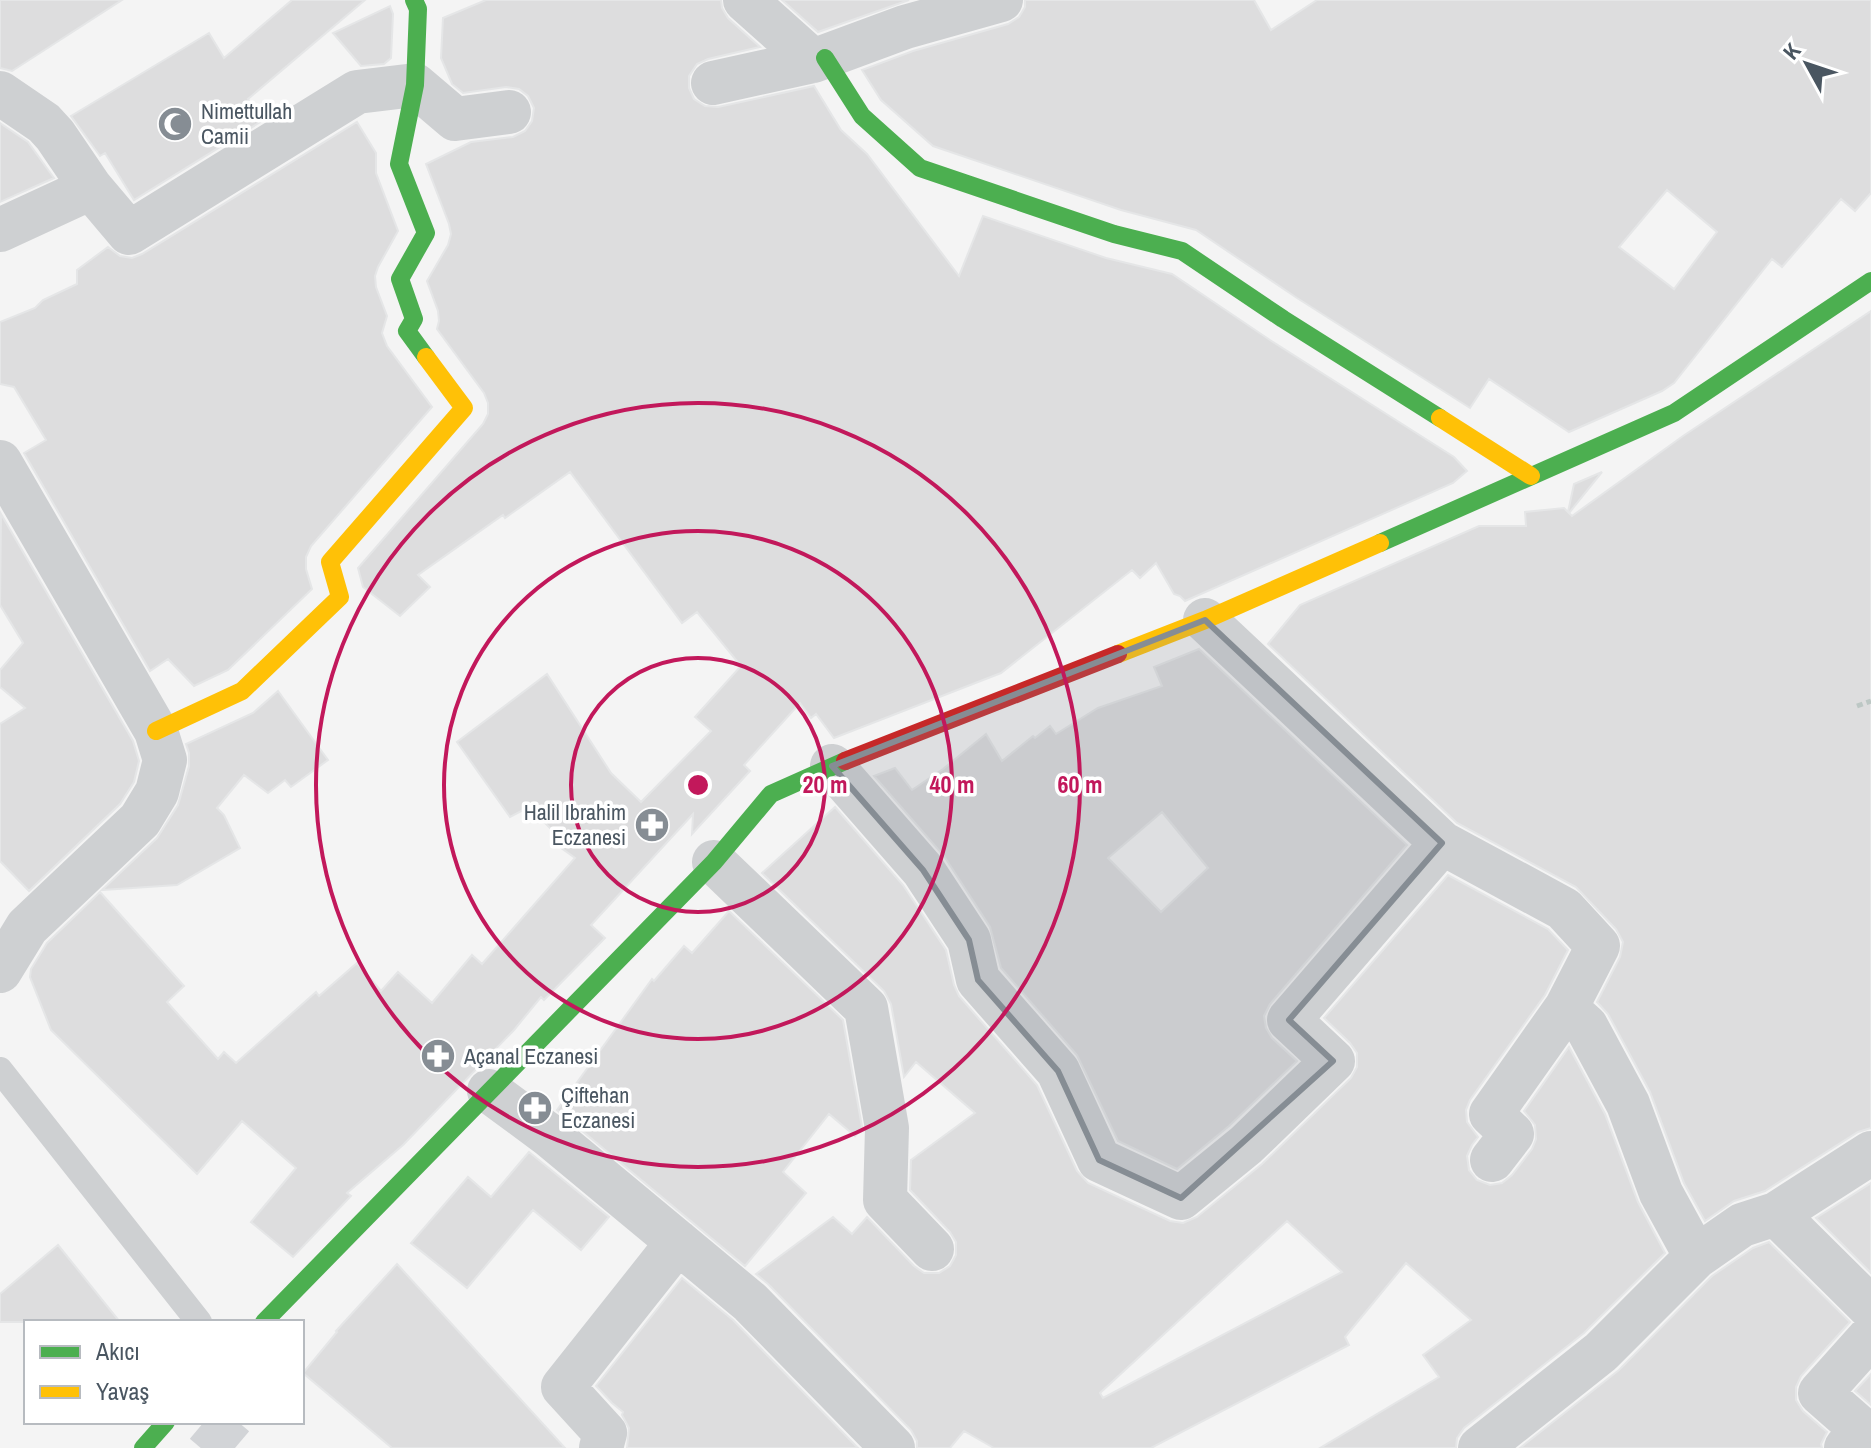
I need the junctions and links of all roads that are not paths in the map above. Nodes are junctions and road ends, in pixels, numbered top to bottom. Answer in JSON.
{"nodes":[{"id":1,"x":1001,"y":0,"type":"edge"},
{"id":2,"x":421,"y":3,"type":"edge"},
{"id":3,"x":772,"y":9,"type":"edge"},
{"id":4,"x":819,"y":59,"type":"junction"},
{"id":5,"x":713,"y":83,"type":"dead end"},
{"id":6,"x":415,"y":85,"type":"junction"},
{"id":7,"x":0,"y":93,"type":"edge"},
{"id":8,"x":509,"y":112,"type":"dead end"},
{"id":9,"x":91,"y":188,"type":"junction"},
{"id":10,"x":0,"y":230,"type":"edge"},
{"id":11,"x":1871,"y":281,"type":"edge"},
{"id":12,"x":0,"y":462,"type":"edge"},
{"id":13,"x":1531,"y":476,"type":"junction"},
{"id":14,"x":1205,"y":620,"type":"junction"},
{"id":15,"x":156,"y":731,"type":"junction"},
{"id":16,"x":832,"y":766,"type":"junction"},
{"id":17,"x":1442,"y":843,"type":"junction"},
{"id":18,"x":714,"y":862,"type":"junction"},
{"id":19,"x":0,"y":971,"type":"edge"},
{"id":20,"x":1566,"y":1008,"type":"junction"},
{"id":21,"x":0,"y":1070,"type":"edge"},
{"id":22,"x":489,"y":1091,"type":"junction"},
{"id":23,"x":1871,"y":1153,"type":"edge"},
{"id":24,"x":1492,"y":1160,"type":"dead end"},
{"id":25,"x":1776,"y":1214,"type":"junction"},
{"id":26,"x":678,"y":1242,"type":"junction"},
{"id":27,"x":932,"y":1249,"type":"dead end"},
{"id":28,"x":1696,"y":1257,"type":"junction"},
{"id":29,"x":1871,"y":1308,"type":"edge"},
{"id":30,"x":197,"y":1320,"type":"edge"},
{"id":31,"x":266,"y":1320,"type":"edge"},
{"id":32,"x":1871,"y":1336,"type":"edge"},
{"id":33,"x":164,"y":1424,"type":"edge"},
{"id":34,"x":1496,"y":1443,"type":"edge"},
{"id":35,"x":143,"y":1448,"type":"edge"},
{"id":36,"x":601,"y":1448,"type":"edge"},
{"id":37,"x":893,"y":1448,"type":"edge"},
{"id":38,"x":1846,"y":1448,"type":"edge"}],
"edges":[{"from":1,"to":4,"type":"street"},
{"from":2,"to":6,"type":"main road"},
{"from":3,"to":4,"type":"street"},
{"from":4,"to":5,"type":"street"},
{"from":4,"to":13,"type":"main road"},
{"from":6,"to":8,"type":"street"},
{"from":6,"to":9,"type":"street"},
{"from":6,"to":15,"type":"main road"},
{"from":7,"to":9,"type":"street"},
{"from":9,"to":10,"type":"street"},
{"from":11,"to":13,"type":"main road"},
{"from":12,"to":15,"type":"street"},
{"from":13,"to":14,"type":"main road"},
{"from":14,"to":16,"type":"main road"},
{"from":14,"to":17,"type":"street"},
{"from":15,"to":19,"type":"street"},
{"from":16,"to":17,"type":"street"},
{"from":16,"to":18,"type":"main road"},
{"from":17,"to":20,"type":"street"},
{"from":18,"to":22,"type":"main road"},
{"from":18,"to":27,"type":"street"},
{"from":20,"to":24,"type":"street"},
{"from":20,"to":28,"type":"street"},
{"from":21,"to":30,"type":"lane"},
{"from":22,"to":26,"type":"street"},
{"from":22,"to":31,"type":"main road"},
{"from":23,"to":25,"type":"street"},
{"from":25,"to":28,"type":"street"},
{"from":25,"to":29,"type":"street"},
{"from":26,"to":36,"type":"street"},
{"from":26,"to":37,"type":"street"},
{"from":28,"to":34,"type":"street"},
{"from":32,"to":38,"type":"street"},
{"from":33,"to":35,"type":"main road"}]}
